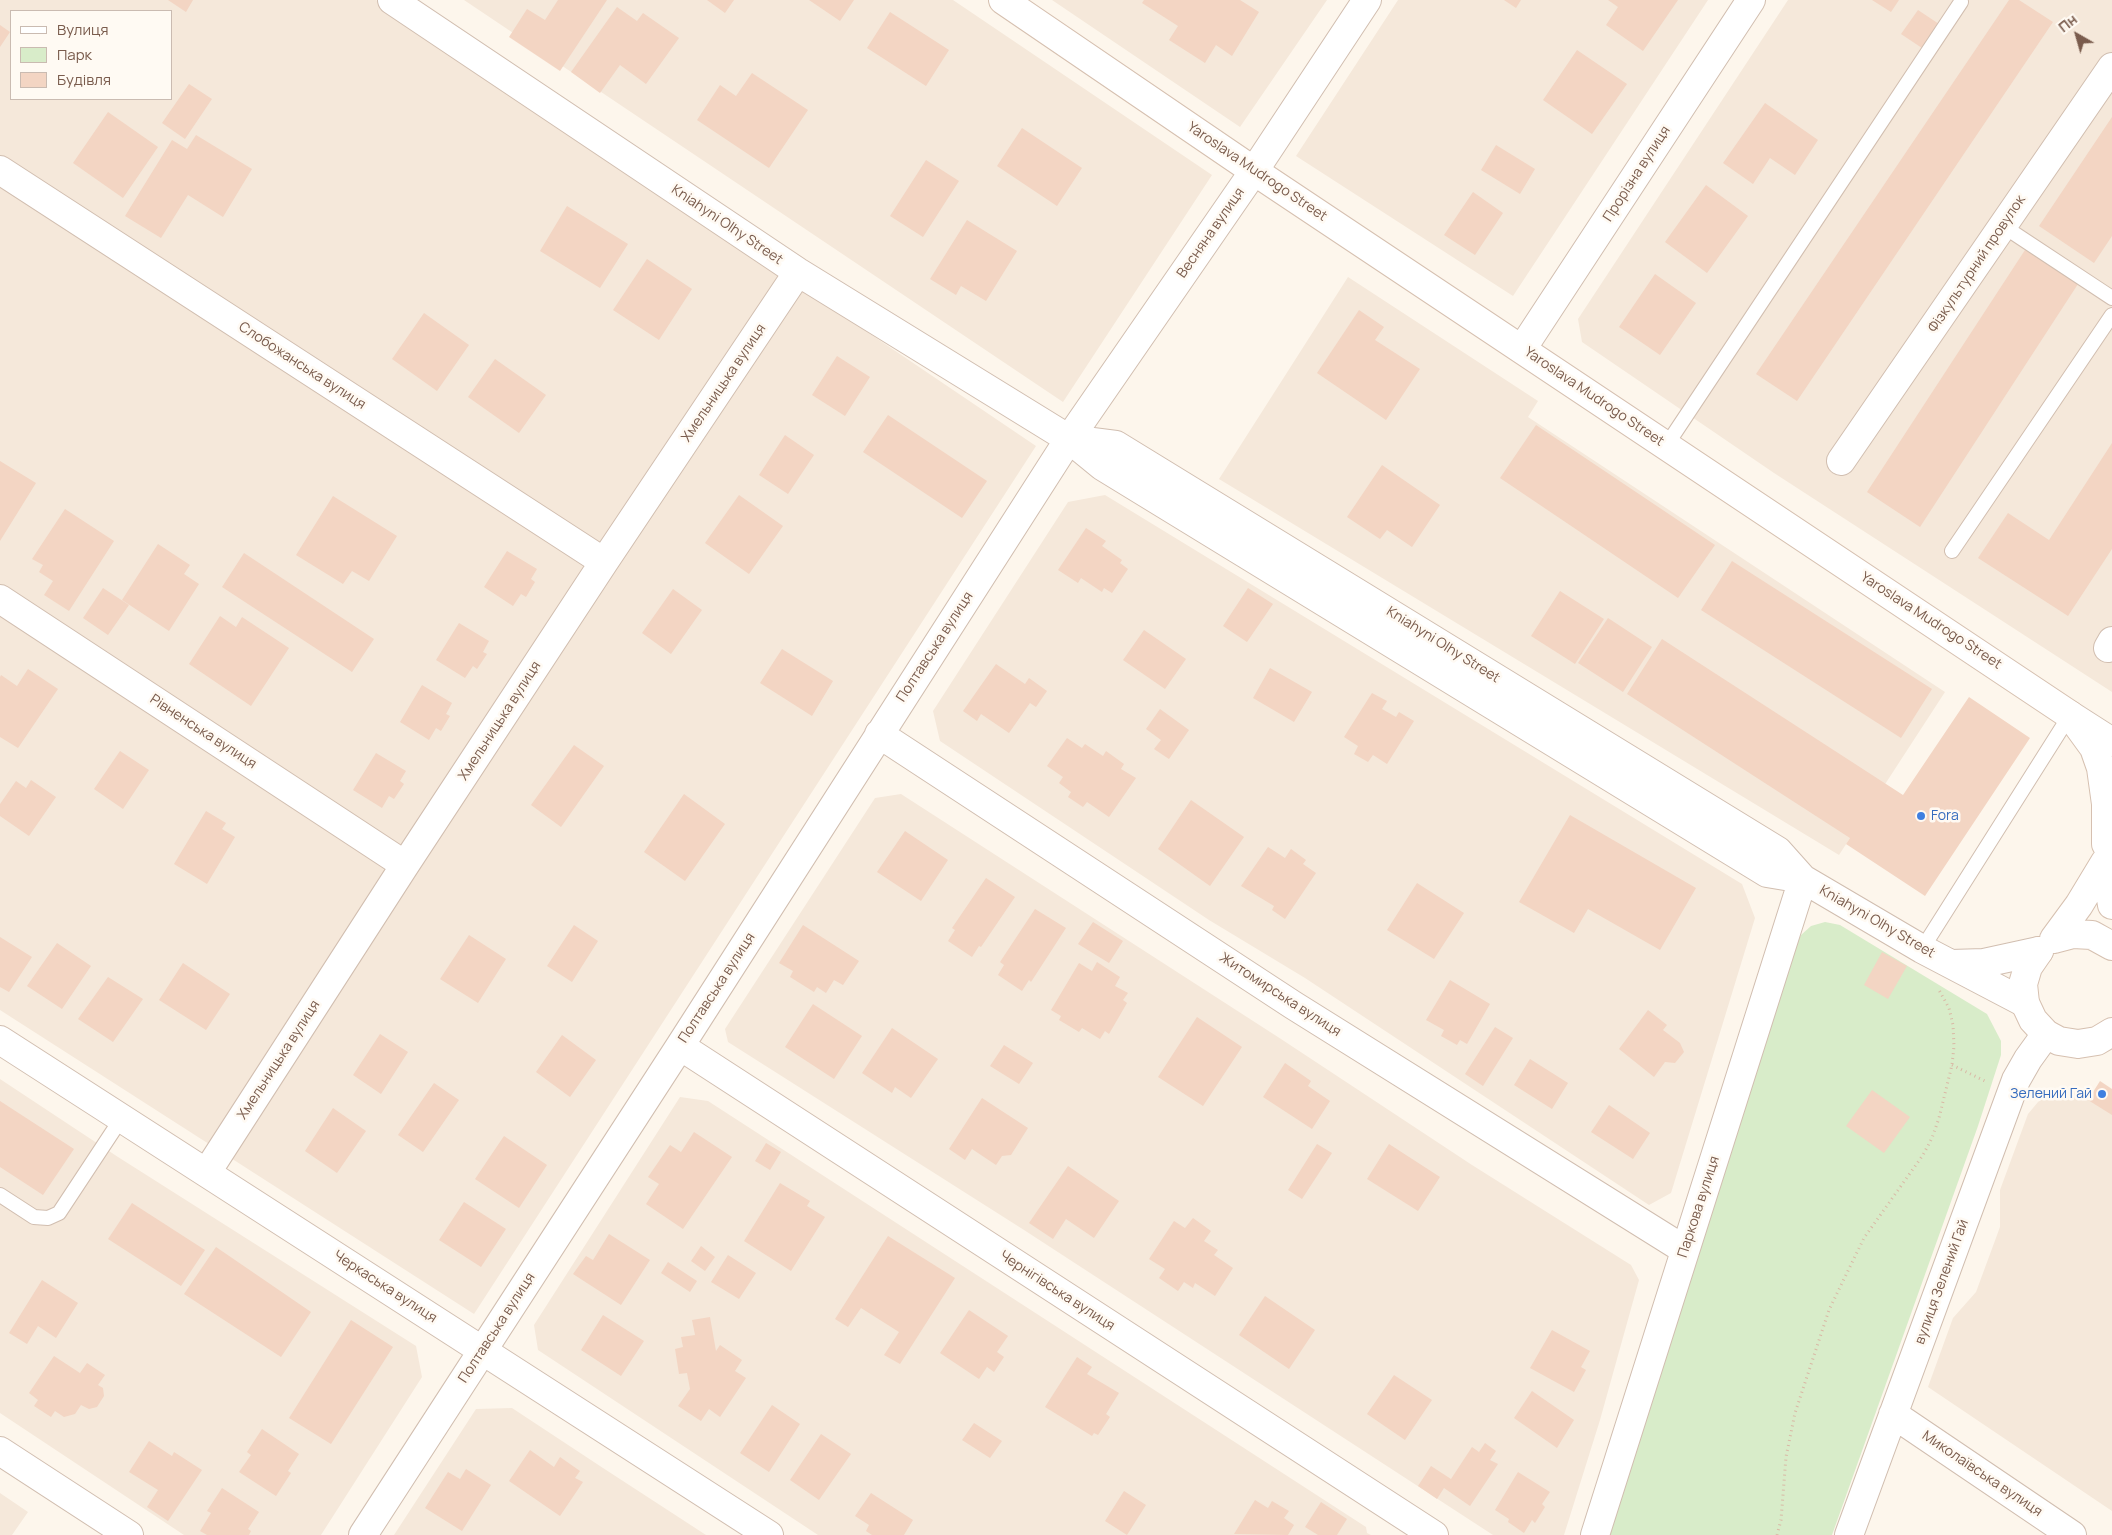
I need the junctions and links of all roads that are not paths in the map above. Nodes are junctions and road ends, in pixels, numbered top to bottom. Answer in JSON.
{"nodes":[{"id":1,"x":392,"y":0,"type":"edge"},
{"id":2,"x":1003,"y":0,"type":"edge"},
{"id":3,"x":1367,"y":0,"type":"edge"},
{"id":4,"x":1751,"y":0,"type":"edge"},
{"id":5,"x":1961,"y":2,"type":"dead end"},
{"id":6,"x":2112,"y":67,"type":"edge"},
{"id":7,"x":0,"y":170,"type":"edge"},
{"id":8,"x":1254,"y":171,"type":"junction"},
{"id":9,"x":2002,"y":226,"type":"junction"},
{"id":10,"x":798,"y":272,"type":"junction"},
{"id":11,"x":2112,"y":298,"type":"edge"},
{"id":12,"x":2112,"y":315,"type":"edge"},
{"id":13,"x":1522,"y":349,"type":"junction"},
{"id":14,"x":1069,"y":439,"type":"junction"},
{"id":15,"x":1666,"y":446,"type":"junction"},
{"id":16,"x":1841,"y":461,"type":"dead end"},
{"id":17,"x":1952,"y":551,"type":"dead end"},
{"id":18,"x":604,"y":562,"type":"junction"},
{"id":19,"x":0,"y":600,"type":"edge"},
{"id":20,"x":2070,"y":715,"type":"junction"},
{"id":21,"x":879,"y":734,"type":"junction"},
{"id":22,"x":2112,"y":742,"type":"edge"},
{"id":23,"x":2109,"y":841,"type":"edge"},
{"id":24,"x":405,"y":865,"type":"junction"},
{"id":25,"x":1803,"y":879,"type":"junction"},
{"id":26,"x":2112,"y":905,"type":"edge"},
{"id":27,"x":2046,"y":945,"type":"junction"},
{"id":28,"x":2112,"y":946,"type":"edge"},
{"id":29,"x":1922,"y":949,"type":"junction"},
{"id":30,"x":1951,"y":964,"type":"junction"},
{"id":31,"x":2025,"y":1003,"type":"junction"},
{"id":32,"x":2046,"y":1034,"type":"junction"},
{"id":33,"x":2107,"y":1039,"type":"edge"},
{"id":34,"x":0,"y":1040,"type":"edge"},
{"id":35,"x":680,"y":1046,"type":"junction"},
{"id":36,"x":121,"y":1119,"type":"junction"},
{"id":37,"x":207,"y":1172,"type":"junction"},
{"id":38,"x":0,"y":1195,"type":"edge"},
{"id":39,"x":1685,"y":1250,"type":"junction"},
{"id":40,"x":483,"y":1349,"type":"junction"},
{"id":41,"x":1893,"y":1414,"type":"junction"},
{"id":42,"x":0,"y":1451,"type":"edge"},
{"id":43,"x":129,"y":1535,"type":"edge"},
{"id":44,"x":363,"y":1535,"type":"edge"},
{"id":45,"x":769,"y":1535,"type":"edge"},
{"id":46,"x":1434,"y":1535,"type":"edge"},
{"id":47,"x":1595,"y":1535,"type":"edge"},
{"id":48,"x":1849,"y":1535,"type":"edge"},
{"id":49,"x":2072,"y":1535,"type":"edge"}],
"edges":[{"from":1,"to":10,"type":"street","name":"Kniahyni Olhy Street"},
{"from":2,"to":8,"type":"street","name":"Yaroslava Mudrogo Street"},
{"from":3,"to":8,"type":"street","name":"Весняна вулиця"},
{"from":4,"to":13,"type":"street","name":"Прорізна вулиця"},
{"from":5,"to":15,"type":"lane"},
{"from":6,"to":9,"type":"street","name":"Фізкультурний провулок"},
{"from":7,"to":18,"type":"street","name":"Слобожанська вулиця"},
{"from":8,"to":13,"type":"street","name":"Yaroslava Mudrogo Street"},
{"from":8,"to":14,"type":"street","name":"Весняна вулиця"},
{"from":9,"to":11,"type":"lane"},
{"from":9,"to":16,"type":"street","name":"Фізкультурний провулок"},
{"from":10,"to":14,"type":"street","name":"Kniahyni Olhy Street"},
{"from":10,"to":18,"type":"street","name":"Хмельницька вулиця"},
{"from":12,"to":17,"type":"lane"},
{"from":13,"to":15,"type":"street","name":"Yaroslava Mudrogo Street"},
{"from":14,"to":21,"type":"street","name":"Полтавська вулиця"},
{"from":14,"to":25,"type":"street","name":"Kniahyni Olhy Street"},
{"from":15,"to":20,"type":"street","name":"Yaroslava Mudrogo Street"},
{"from":18,"to":24,"type":"street","name":"Хмельницька вулиця"},
{"from":19,"to":24,"type":"street","name":"Рівненська вулиця"},
{"from":20,"to":22,"type":"street"},
{"from":20,"to":23,"type":"street","name":"Yaroslava Mudrogo Street"},
{"from":20,"to":29,"type":"lane"},
{"from":21,"to":35,"type":"street","name":"Полтавська вулиця"},
{"from":21,"to":39,"type":"street","name":"Житомирська вулиця"},
{"from":24,"to":37,"type":"street","name":"Хмельницька вулиця"},
{"from":25,"to":29,"type":"street","name":"Kniahyni Olhy Street"},
{"from":25,"to":39,"type":"street","name":"Паркова вулиця"},
{"from":26,"to":27,"type":"street"},
{"from":27,"to":28,"type":"street","name":"Kniahyni Olhy Street"},
{"from":27,"to":30,"type":"street","name":"Kniahyni Olhy Street"},
{"from":27,"to":31,"type":"street"},
{"from":29,"to":30,"type":"street","name":"Kniahyni Olhy Street"},
{"from":30,"to":31,"type":"street","name":"Kniahyni Olhy Street"},
{"from":31,"to":32,"type":"street"},
{"from":32,"to":33,"type":"street"},
{"from":32,"to":41,"type":"street","name":"вулиця Зелений Гай"},
{"from":34,"to":36,"type":"street","name":"Черкаська вулиця"},
{"from":35,"to":40,"type":"street","name":"Полтавська вулиця"},
{"from":35,"to":46,"type":"street","name":"Чернігівська вулиця"},
{"from":36,"to":37,"type":"street","name":"Черкаська вулиця"},
{"from":36,"to":38,"type":"lane"},
{"from":37,"to":40,"type":"street","name":"Черкаська вулиця"},
{"from":39,"to":47,"type":"street","name":"Паркова вулиця"},
{"from":40,"to":44,"type":"street","name":"Полтавська вулиця"},
{"from":40,"to":45,"type":"street","name":"Черкаська вулиця"},
{"from":41,"to":48,"type":"street","name":"вулиця Зелений Гай"},
{"from":41,"to":49,"type":"street","name":"Миколаївська вулиця"},
{"from":42,"to":43,"type":"street"}]}
